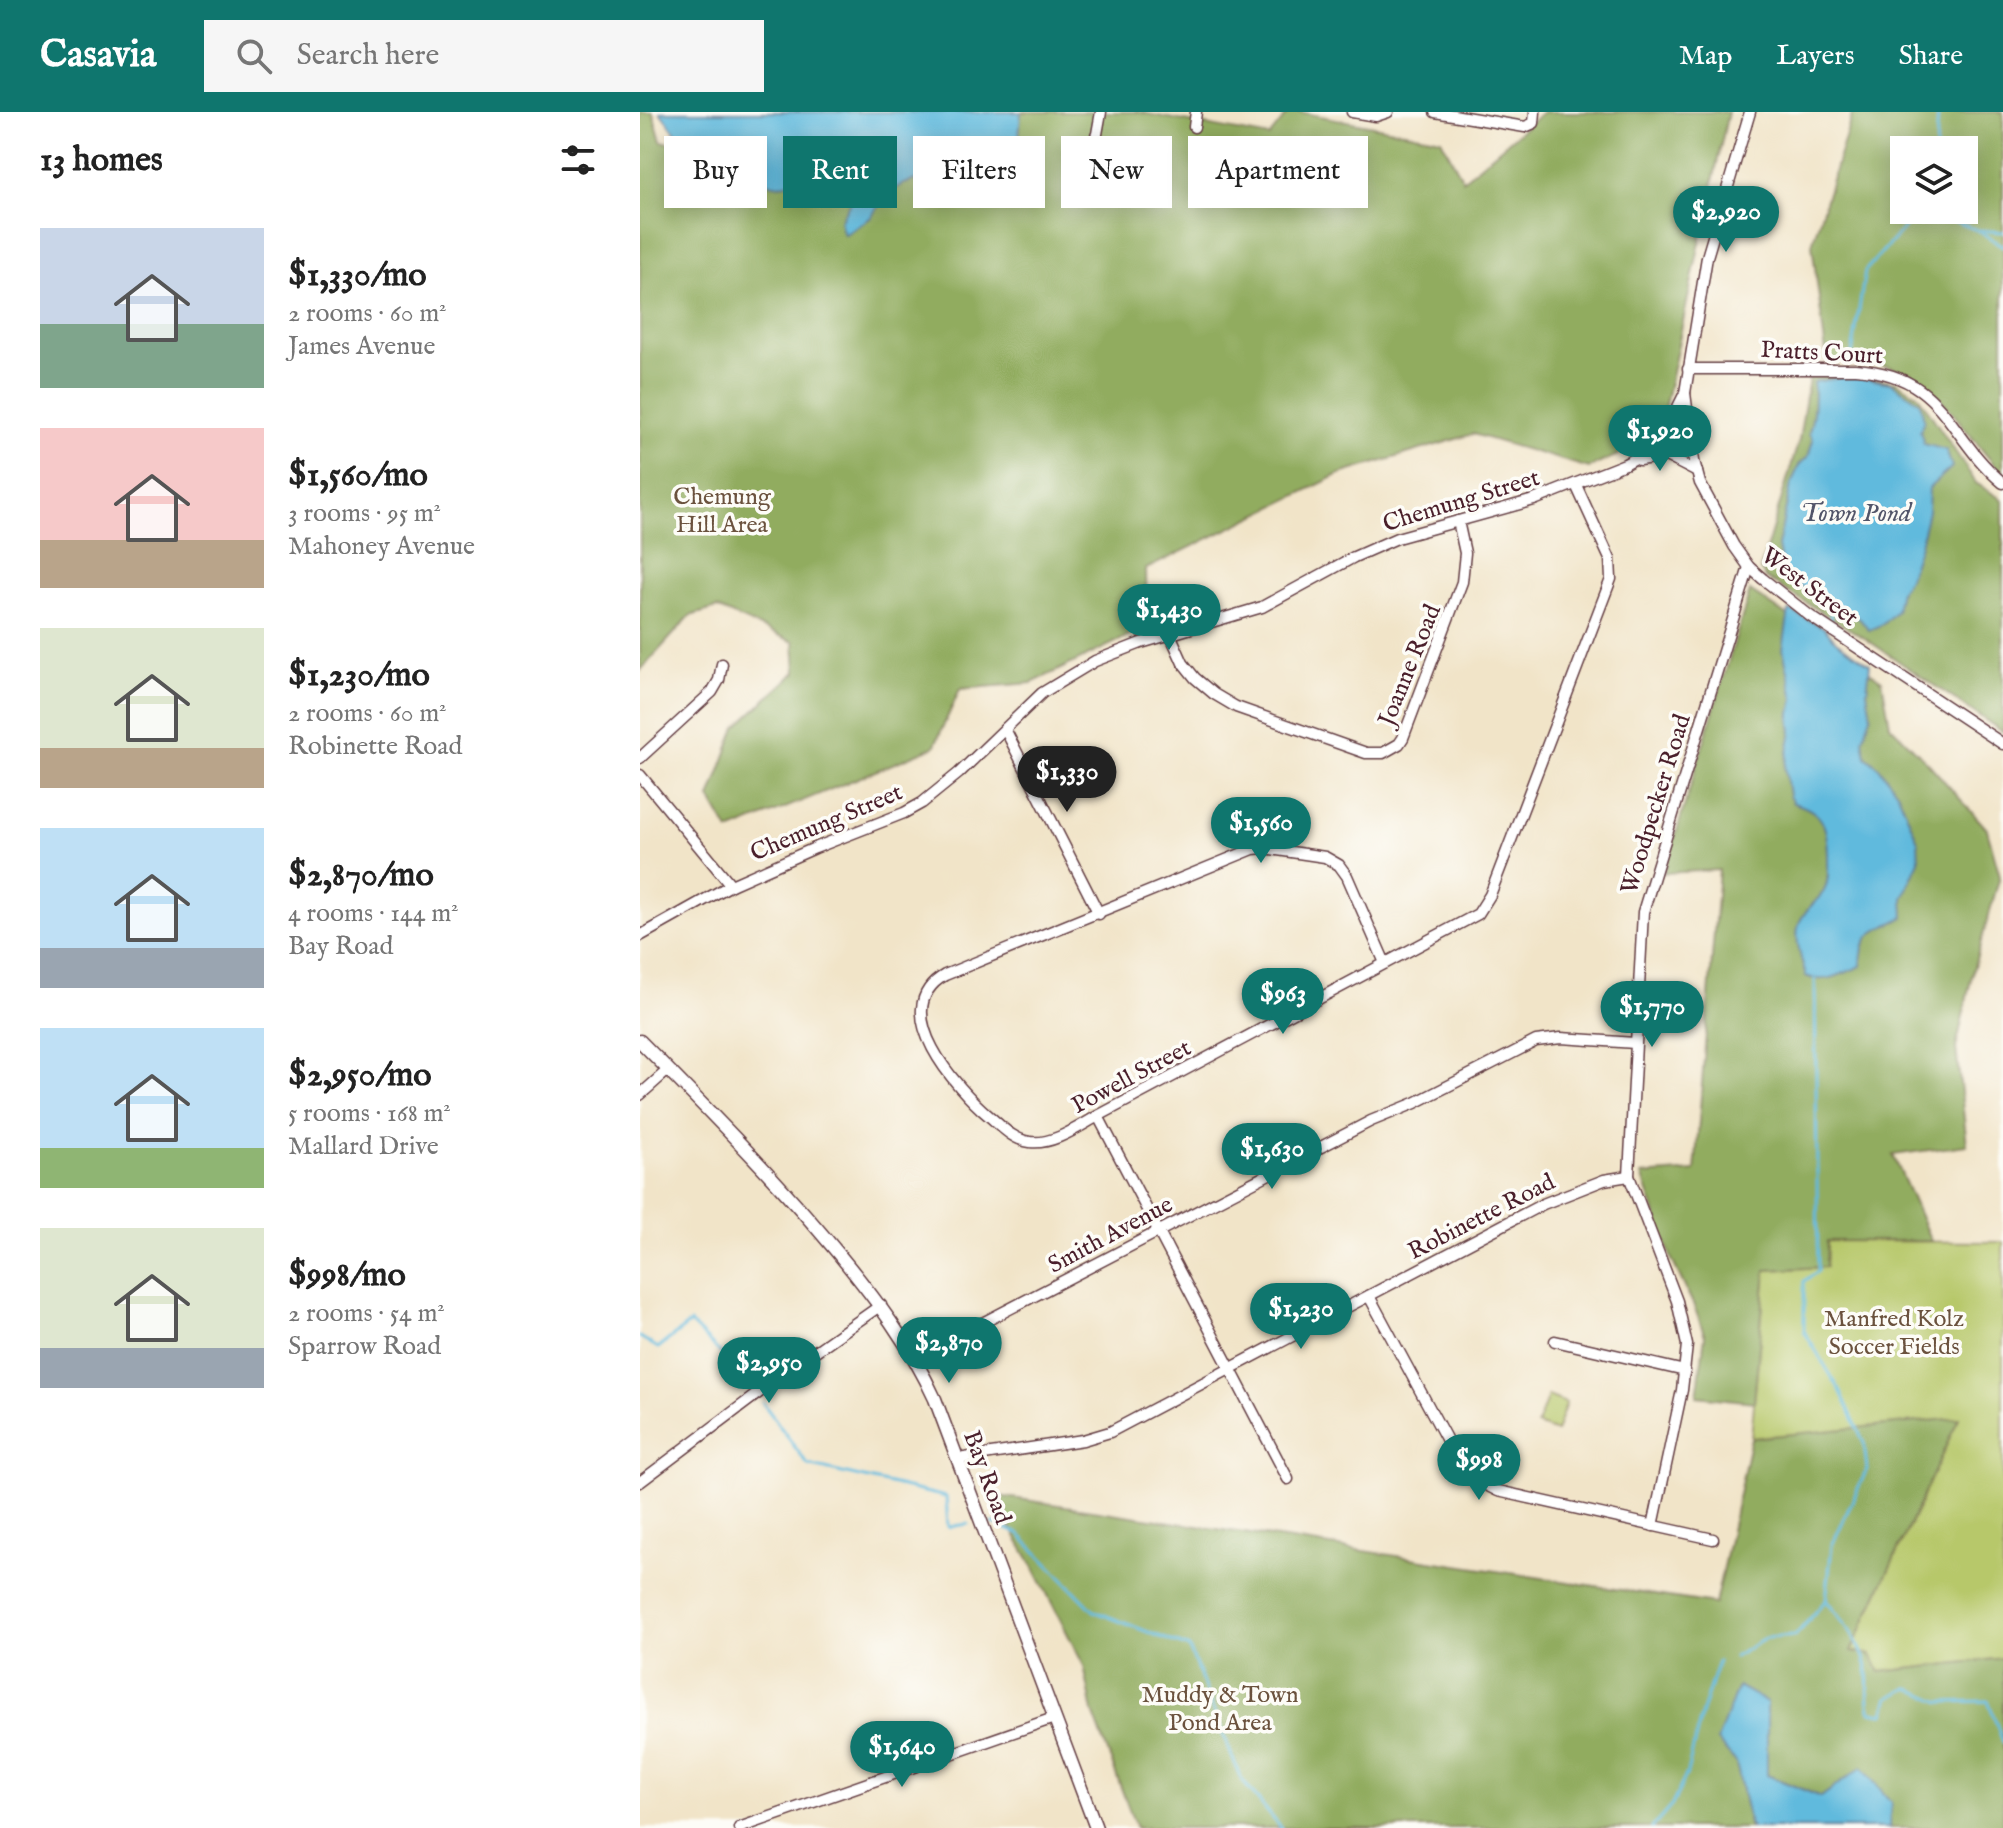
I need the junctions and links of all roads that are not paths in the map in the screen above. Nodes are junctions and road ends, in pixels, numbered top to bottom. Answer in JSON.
{"nodes":[{"id":1,"x":1101,"y":112,"type":"edge"},
{"id":2,"x":1196,"y":112,"type":"edge"},
{"id":3,"x":1352,"y":112,"type":"edge"},
{"id":4,"x":1388,"y":112,"type":"edge"},
{"id":5,"x":1435,"y":112,"type":"edge"},
{"id":6,"x":1535,"y":112,"type":"edge"},
{"id":7,"x":1750,"y":112,"type":"edge"},
{"id":8,"x":1194,"y":127,"type":"dead end"},
{"id":9,"x":1096,"y":136,"type":"edge"},
{"id":10,"x":1688,"y":369,"type":"junction"},
{"id":11,"x":1685,"y":393,"type":"junction"},
{"id":12,"x":1625,"y":464,"type":"junction"},
{"id":13,"x":1697,"y":472,"type":"junction"},
{"id":14,"x":2003,"y":483,"type":"edge"},
{"id":15,"x":1576,"y":485,"type":"junction"},
{"id":16,"x":1458,"y":521,"type":"junction"},
{"id":17,"x":1749,"y":567,"type":"junction"},
{"id":18,"x":1170,"y":634,"type":"junction"},
{"id":19,"x":722,"y":664,"type":"dead end"},
{"id":20,"x":1005,"y":729,"type":"junction"},
{"id":21,"x":2003,"y":744,"type":"edge"},
{"id":22,"x":640,"y":758,"type":"edge"},
{"id":23,"x":640,"y":775,"type":"edge"},
{"id":24,"x":731,"y":885,"type":"junction"},
{"id":25,"x":1099,"y":914,"type":"junction"},
{"id":26,"x":640,"y":936,"type":"edge"},
{"id":27,"x":1385,"y":963,"type":"junction"},
{"id":28,"x":640,"y":1041,"type":"edge"},
{"id":29,"x":1635,"y":1043,"type":"junction"},
{"id":30,"x":668,"y":1070,"type":"junction"},
{"id":31,"x":640,"y":1095,"type":"edge"},
{"id":32,"x":1098,"y":1116,"type":"junction"},
{"id":33,"x":1629,"y":1176,"type":"junction"},
{"id":34,"x":1158,"y":1232,"type":"junction"},
{"id":35,"x":1369,"y":1296,"type":"junction"},
{"id":36,"x":881,"y":1305,"type":"junction"},
{"id":37,"x":1555,"y":1341,"type":"dead end"},
{"id":38,"x":915,"y":1358,"type":"junction"},
{"id":39,"x":1231,"y":1370,"type":"junction"},
{"id":40,"x":1685,"y":1371,"type":"junction"},
{"id":41,"x":958,"y":1459,"type":"junction"},
{"id":42,"x":1288,"y":1479,"type":"dead end"},
{"id":43,"x":640,"y":1482,"type":"edge"},
{"id":44,"x":1653,"y":1526,"type":"junction"},
{"id":45,"x":1713,"y":1539,"type":"dead end"},
{"id":46,"x":1054,"y":1718,"type":"junction"},
{"id":47,"x":739,"y":1828,"type":"edge"},
{"id":48,"x":1096,"y":1828,"type":"edge"}],
"edges":[{"from":1,"to":9,"type":"street"},
{"from":2,"to":8,"type":"street"},
{"from":3,"to":4,"type":"street"},
{"from":5,"to":6,"type":"street"},
{"from":7,"to":10,"type":"street","name":"West Street"},
{"from":10,"to":11,"type":"street","name":"West Street"},
{"from":10,"to":14,"type":"street","name":"Pratts Court"},
{"from":11,"to":12,"type":"street","name":"Chemung Street"},
{"from":11,"to":13,"type":"street","name":"West Street"},
{"from":12,"to":13,"type":"street","name":"Chemung Street"},
{"from":12,"to":15,"type":"street","name":"Chemung Street"},
{"from":13,"to":17,"type":"street","name":"West Street"},
{"from":15,"to":16,"type":"street","name":"Chemung Street"},
{"from":15,"to":27,"type":"street","name":"Powell Street"},
{"from":16,"to":18,"type":"street","name":"Chemung Street"},
{"from":16,"to":18,"type":"street","name":"Joanne Road"},
{"from":17,"to":21,"type":"street","name":"West Street"},
{"from":17,"to":29,"type":"street","name":"Woodpecker Road"},
{"from":18,"to":20,"type":"street","name":"Chemung Street"},
{"from":19,"to":22,"type":"street"},
{"from":20,"to":24,"type":"street","name":"Chemung Street"},
{"from":20,"to":25,"type":"street"},
{"from":23,"to":24,"type":"street"},
{"from":24,"to":26,"type":"street","name":"Chemung Street"},
{"from":25,"to":27,"type":"street","name":"Powell Street"},
{"from":25,"to":32,"type":"street","name":"Powell Street"},
{"from":27,"to":32,"type":"street","name":"Powell Street"},
{"from":28,"to":30,"type":"main road","name":"Bay Road"},
{"from":29,"to":33,"type":"street","name":"Woodpecker Road"},
{"from":29,"to":34,"type":"street","name":"Smith Avenue"},
{"from":30,"to":31,"type":"street"},
{"from":30,"to":36,"type":"main road","name":"Bay Road"},
{"from":32,"to":34,"type":"street"},
{"from":33,"to":35,"type":"street","name":"Robinette Road"},
{"from":33,"to":40,"type":"street","name":"Woodpecker Road"},
{"from":34,"to":38,"type":"street","name":"Smith Avenue"},
{"from":34,"to":39,"type":"street"},
{"from":35,"to":39,"type":"street","name":"Robinette Road"},
{"from":35,"to":44,"type":"street"},
{"from":36,"to":38,"type":"main road","name":"Bay Road"},
{"from":36,"to":43,"type":"street"},
{"from":37,"to":40,"type":"street"},
{"from":38,"to":41,"type":"main road","name":"Bay Road"},
{"from":39,"to":41,"type":"street","name":"Robinette Road"},
{"from":39,"to":42,"type":"street"},
{"from":40,"to":44,"type":"street","name":"Woodpecker Road"},
{"from":41,"to":46,"type":"main road","name":"Bay Road"},
{"from":44,"to":45,"type":"street"},
{"from":46,"to":47,"type":"street"},
{"from":46,"to":48,"type":"main road","name":"Bay Road"}]}
